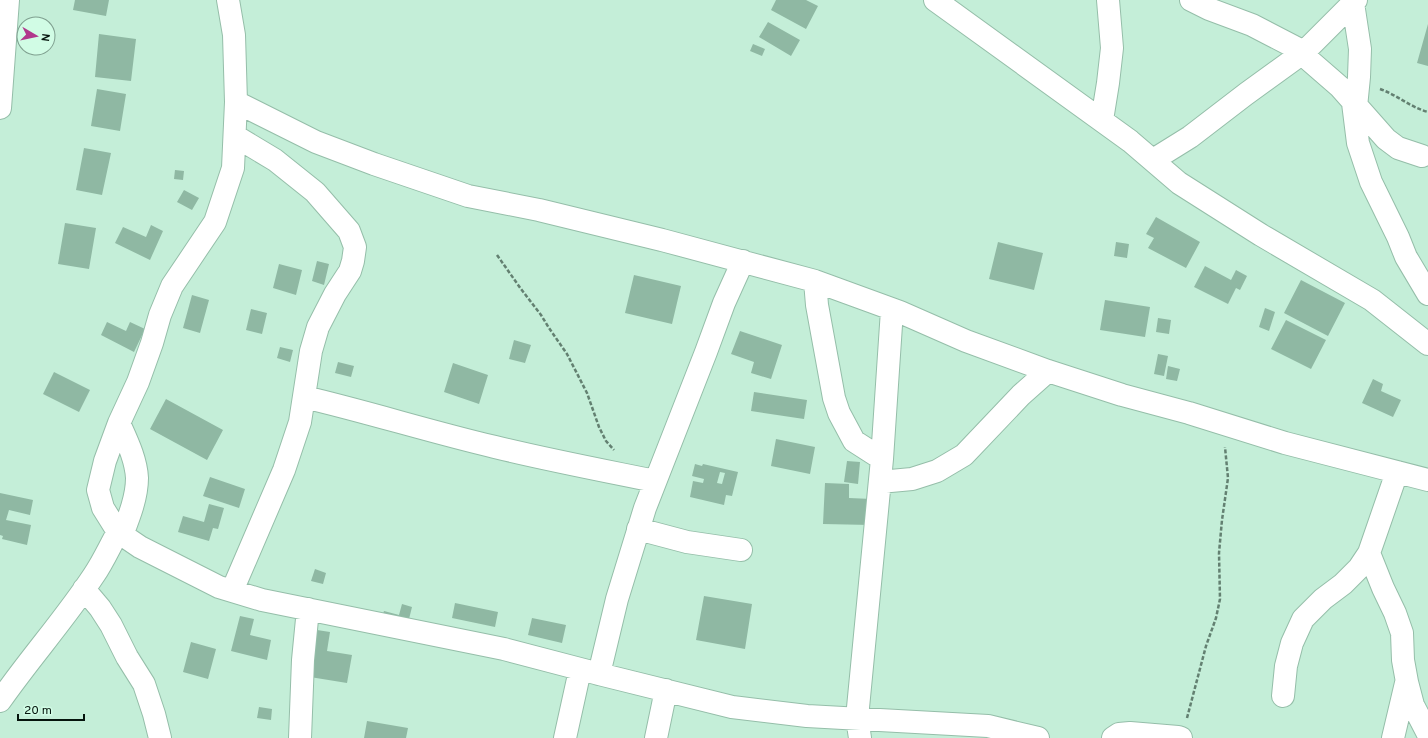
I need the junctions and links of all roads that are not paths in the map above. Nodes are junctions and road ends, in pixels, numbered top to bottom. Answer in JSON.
{"nodes":[{"id":1,"x":8,"y":0,"type":"edge"},
{"id":2,"x":228,"y":0,"type":"edge"},
{"id":3,"x":935,"y":0,"type":"edge"},
{"id":4,"x":1108,"y":0,"type":"edge"},
{"id":5,"x":1191,"y":0,"type":"edge"},
{"id":6,"x":1355,"y":1,"type":"edge"},
{"id":7,"x":1303,"y":53,"type":"junction"},
{"id":8,"x":236,"y":102,"type":"junction"},
{"id":9,"x":1355,"y":105,"type":"junction"},
{"id":10,"x":0,"y":108,"type":"edge"},
{"id":11,"x":1102,"y":120,"type":"junction"},
{"id":12,"x":235,"y":136,"type":"junction"},
{"id":13,"x":1422,"y":156,"type":"dead end"},
{"id":14,"x":1153,"y":160,"type":"junction"},
{"id":15,"x":743,"y":262,"type":"junction"},
{"id":16,"x":815,"y":281,"type":"junction"},
{"id":17,"x":1428,"y":294,"type":"edge"},
{"id":18,"x":892,"y":310,"type":"junction"},
{"id":19,"x":1428,"y":344,"type":"edge"},
{"id":20,"x":1048,"y":371,"type":"junction"},
{"id":21,"x":304,"y":397,"type":"junction"},
{"id":22,"x":119,"y":423,"type":"junction"},
{"id":23,"x":882,"y":459,"type":"junction"},
{"id":24,"x":1397,"y":472,"type":"junction"},
{"id":25,"x":1428,"y":480,"type":"edge"},
{"id":26,"x":655,"y":481,"type":"junction"},
{"id":27,"x":880,"y":482,"type":"junction"},
{"id":28,"x":638,"y":529,"type":"junction"},
{"id":29,"x":120,"y":534,"type":"junction"},
{"id":30,"x":741,"y":550,"type":"dead end"},
{"id":31,"x":1369,"y":553,"type":"junction"},
{"id":32,"x":84,"y":589,"type":"junction"},
{"id":33,"x":232,"y":591,"type":"junction"},
{"id":34,"x":308,"y":609,"type":"junction"},
{"id":35,"x":590,"y":672,"type":"junction"},
{"id":36,"x":1407,"y":682,"type":"junction"},
{"id":37,"x":666,"y":690,"type":"junction"},
{"id":38,"x":1283,"y":696,"type":"dead end"},
{"id":39,"x":0,"y":701,"type":"edge"},
{"id":40,"x":858,"y":728,"type":"edge"},
{"id":41,"x":1184,"y":731,"type":"edge"},
{"id":42,"x":1428,"y":734,"type":"edge"},
{"id":43,"x":160,"y":738,"type":"edge"},
{"id":44,"x":300,"y":738,"type":"edge"},
{"id":45,"x":565,"y":738,"type":"edge"},
{"id":46,"x":656,"y":738,"type":"edge"},
{"id":47,"x":1038,"y":738,"type":"edge"},
{"id":48,"x":1113,"y":738,"type":"edge"},
{"id":49,"x":1393,"y":738,"type":"edge"}],
"edges":[{"from":1,"to":10,"type":"street"},
{"from":2,"to":8,"type":"street"},
{"from":3,"to":11,"type":"street"},
{"from":4,"to":11,"type":"street"},
{"from":5,"to":7,"type":"street"},
{"from":6,"to":7,"type":"street"},
{"from":6,"to":9,"type":"street"},
{"from":7,"to":9,"type":"street"},
{"from":7,"to":14,"type":"street"},
{"from":8,"to":12,"type":"street"},
{"from":8,"to":15,"type":"street"},
{"from":9,"to":13,"type":"street"},
{"from":9,"to":17,"type":"street"},
{"from":11,"to":14,"type":"street"},
{"from":12,"to":21,"type":"street"},
{"from":12,"to":22,"type":"street"},
{"from":14,"to":19,"type":"street"},
{"from":15,"to":16,"type":"street"},
{"from":15,"to":26,"type":"street"},
{"from":16,"to":18,"type":"street"},
{"from":16,"to":23,"type":"street"},
{"from":18,"to":20,"type":"street"},
{"from":18,"to":23,"type":"street"},
{"from":20,"to":24,"type":"street"},
{"from":20,"to":27,"type":"street"},
{"from":21,"to":26,"type":"street"},
{"from":21,"to":33,"type":"street"},
{"from":22,"to":29,"type":"street"},
{"from":22,"to":29,"type":"street"},
{"from":23,"to":27,"type":"street"},
{"from":24,"to":25,"type":"street"},
{"from":24,"to":31,"type":"street"},
{"from":26,"to":28,"type":"street"},
{"from":27,"to":40,"type":"street"},
{"from":28,"to":30,"type":"street"},
{"from":28,"to":35,"type":"street"},
{"from":29,"to":32,"type":"street"},
{"from":29,"to":33,"type":"street"},
{"from":31,"to":36,"type":"street"},
{"from":31,"to":38,"type":"street"},
{"from":32,"to":39,"type":"street"},
{"from":32,"to":43,"type":"street"},
{"from":33,"to":34,"type":"street"},
{"from":34,"to":35,"type":"street"},
{"from":34,"to":44,"type":"street"},
{"from":35,"to":37,"type":"street"},
{"from":35,"to":45,"type":"street"},
{"from":36,"to":42,"type":"street"},
{"from":36,"to":49,"type":"street"},
{"from":37,"to":40,"type":"street"},
{"from":37,"to":46,"type":"street"},
{"from":40,"to":47,"type":"street"},
{"from":41,"to":48,"type":"street"}]}
